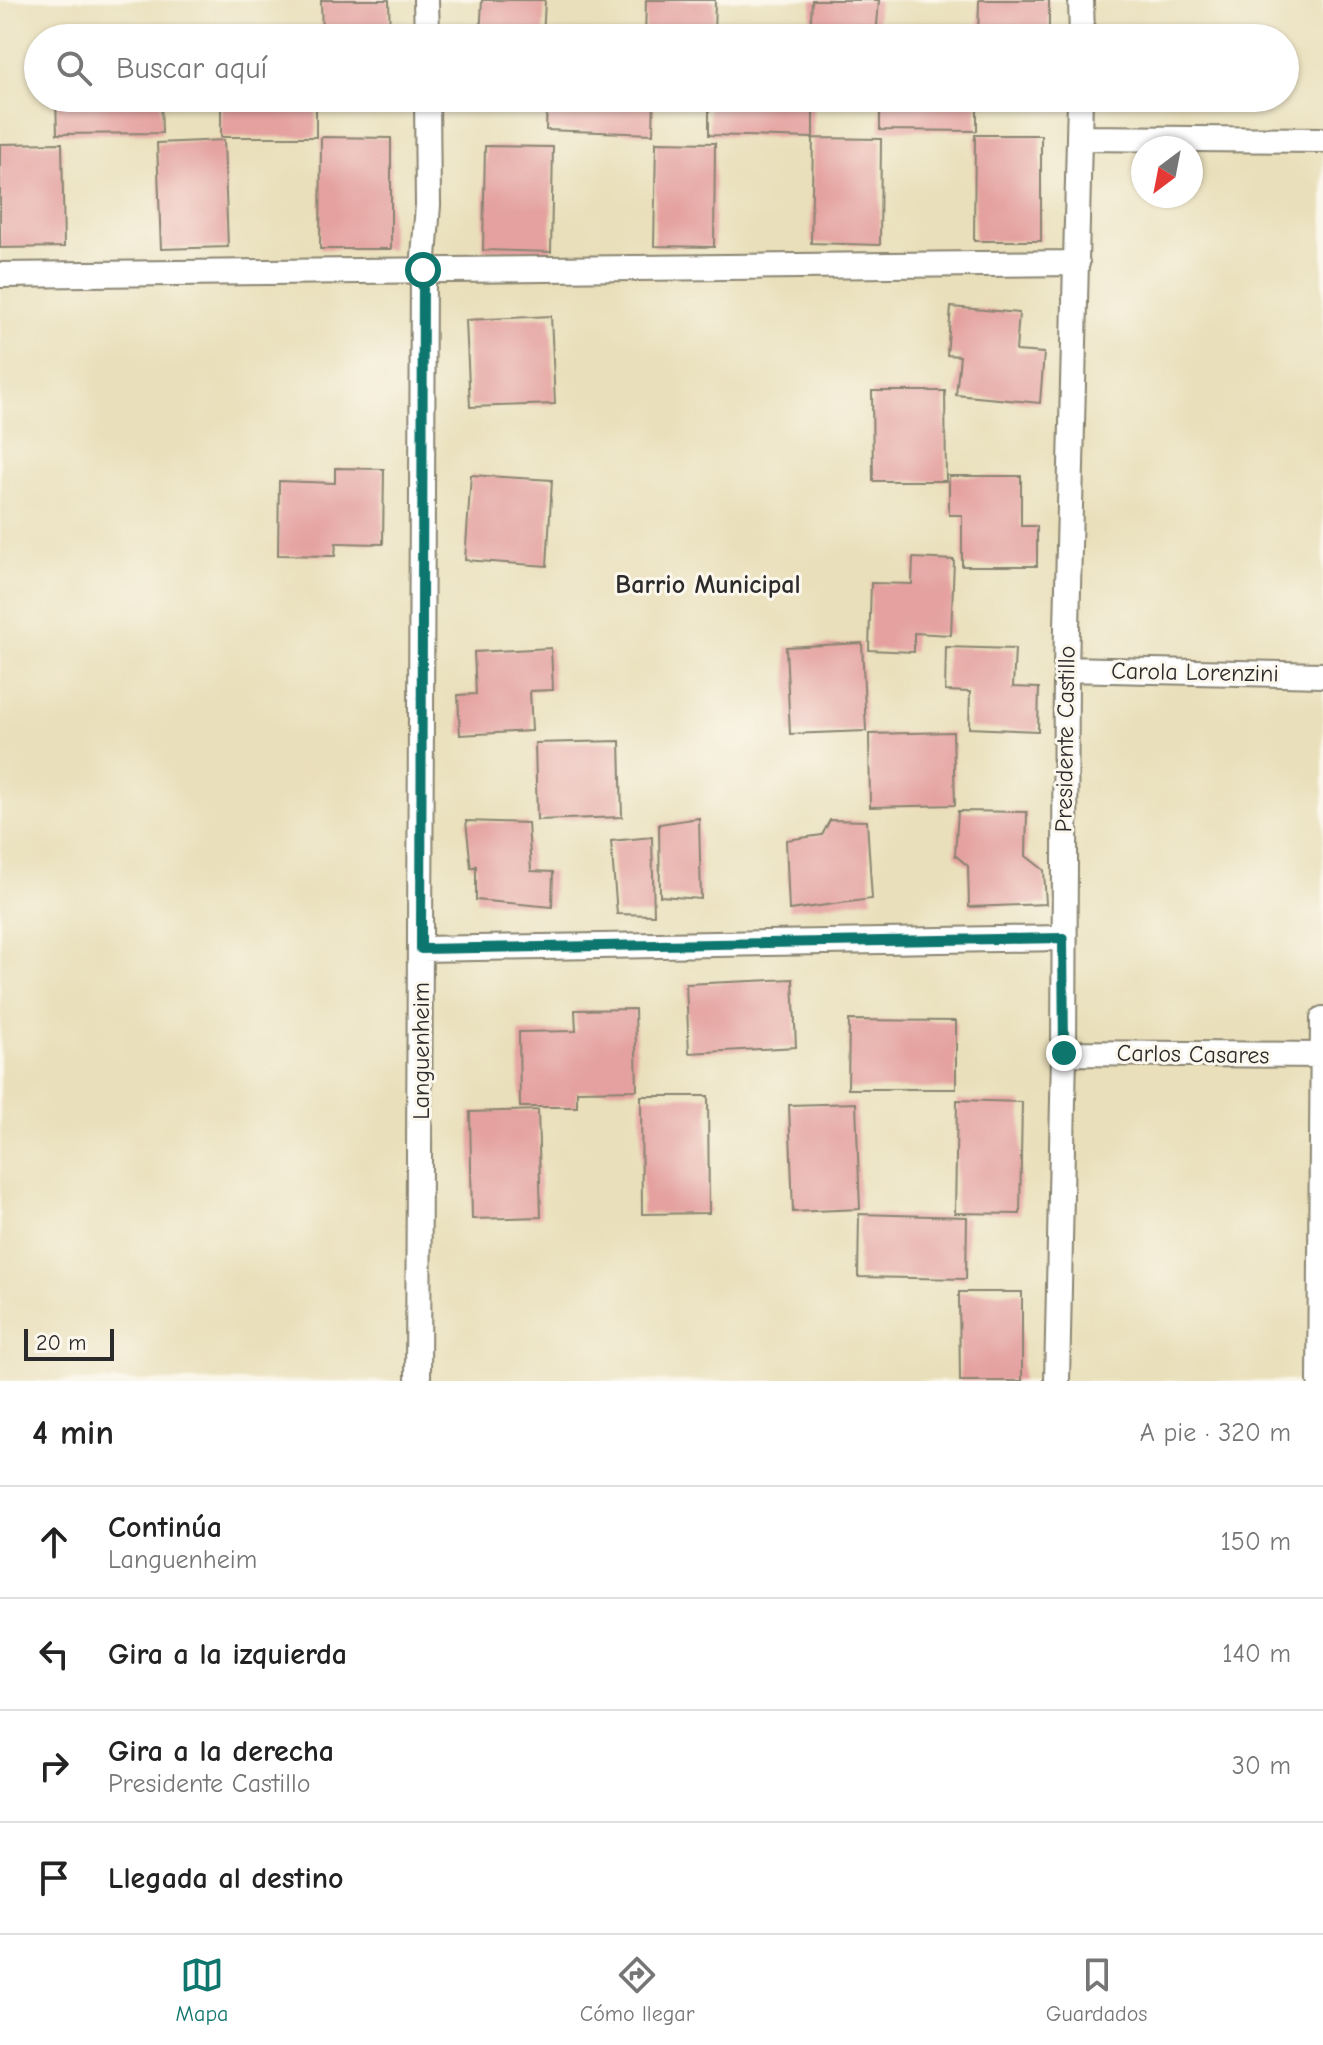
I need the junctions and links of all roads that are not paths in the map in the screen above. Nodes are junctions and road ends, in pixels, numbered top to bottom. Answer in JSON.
{"nodes":[{"id":1,"x":426,"y":0,"type":"edge"},
{"id":2,"x":1081,"y":0,"type":"edge"},
{"id":3,"x":427,"y":24,"type":"edge"},
{"id":4,"x":1082,"y":24,"type":"edge"},
{"id":5,"x":427,"y":112,"type":"edge"},
{"id":6,"x":1080,"y":112,"type":"edge"},
{"id":7,"x":1079,"y":138,"type":"junction"},
{"id":8,"x":1323,"y":140,"type":"edge"},
{"id":9,"x":1077,"y":263,"type":"junction"},
{"id":10,"x":423,"y":270,"type":"junction"},
{"id":11,"x":0,"y":275,"type":"edge"},
{"id":12,"x":1066,"y":669,"type":"junction"},
{"id":13,"x":1323,"y":675,"type":"edge"},
{"id":14,"x":1063,"y":938,"type":"junction"},
{"id":15,"x":421,"y":949,"type":"junction"},
{"id":16,"x":1323,"y":1019,"type":"edge"},
{"id":17,"x":1064,"y":1053,"type":"junction"},
{"id":18,"x":1322,"y":1055,"type":"edge"},
{"id":19,"x":418,"y":1381,"type":"edge"},
{"id":20,"x":1057,"y":1381,"type":"edge"},
{"id":21,"x":1320,"y":1381,"type":"edge"}],
"edges":[{"from":1,"to":3,"type":"street"},
{"from":2,"to":4,"type":"street"},
{"from":5,"to":10,"type":"street","name":"Languenheim"},
{"from":6,"to":7,"type":"street","name":"Presidente Castillo"},
{"from":7,"to":8,"type":"street"},
{"from":7,"to":9,"type":"street","name":"Presidente Castillo"},
{"from":9,"to":10,"type":"street"},
{"from":9,"to":12,"type":"street","name":"Presidente Castillo"},
{"from":10,"to":11,"type":"street"},
{"from":10,"to":15,"type":"street","name":"Languenheim"},
{"from":12,"to":13,"type":"street","name":"Carola Lorenzini"},
{"from":12,"to":14,"type":"street","name":"Presidente Castillo"},
{"from":14,"to":15,"type":"street"},
{"from":14,"to":17,"type":"street","name":"Presidente Castillo"},
{"from":15,"to":19,"type":"street","name":"Languenheim"},
{"from":16,"to":18,"type":"street"},
{"from":17,"to":18,"type":"street","name":"Carlos Casares"},
{"from":17,"to":20,"type":"street","name":"Presidente Castillo"},
{"from":18,"to":21,"type":"street"}]}
